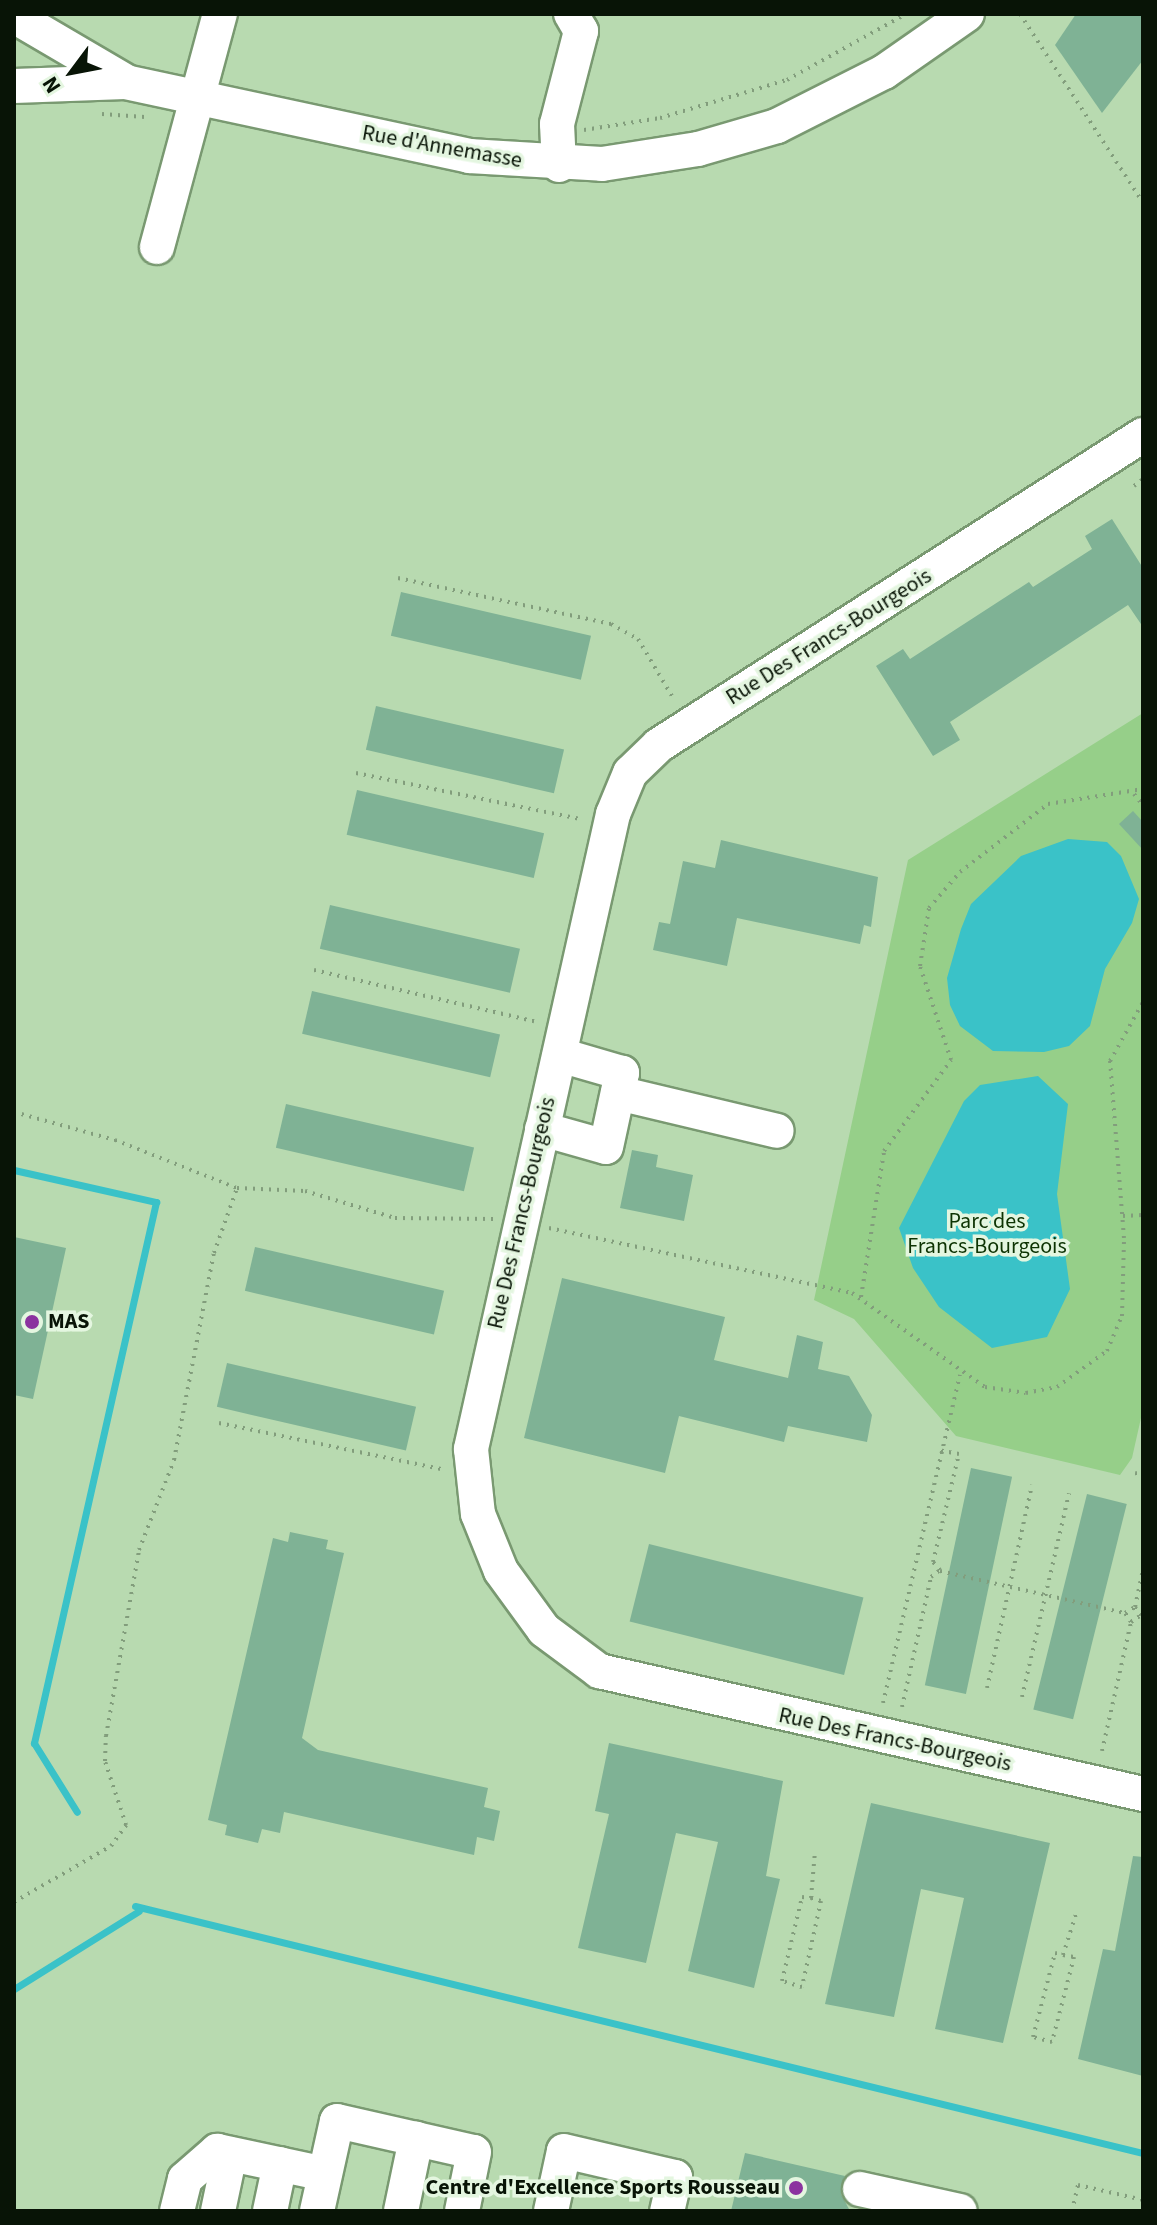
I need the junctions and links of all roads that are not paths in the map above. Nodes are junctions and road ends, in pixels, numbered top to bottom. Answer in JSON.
{"nodes":[{"id":1,"x":220,"y":14,"type":"edge"},
{"id":2,"x":571,"y":14,"type":"edge"},
{"id":3,"x":967,"y":14,"type":"edge"},
{"id":4,"x":14,"y":16,"type":"edge"},
{"id":5,"x":125,"y":82,"type":"junction"},
{"id":6,"x":14,"y":86,"type":"edge"},
{"id":7,"x":197,"y":96,"type":"junction"},
{"id":8,"x":559,"y":165,"type":"junction"},
{"id":9,"x":157,"y":247,"type":"dead end"},
{"id":10,"x":1143,"y":435,"type":"edge"},
{"id":11,"x":560,"y":1055,"type":"junction"},
{"id":12,"x":618,"y":1093,"type":"junction"},
{"id":13,"x":542,"y":1129,"type":"junction"},
{"id":14,"x":777,"y":1131,"type":"dead end"},
{"id":15,"x":1143,"y":1794,"type":"edge"},
{"id":16,"x":416,"y":2139,"type":"junction"},
{"id":17,"x":230,"y":2154,"type":"junction"},
{"id":18,"x":280,"y":2164,"type":"junction"},
{"id":19,"x":325,"y":2174,"type":"junction"},
{"id":20,"x":860,"y":2189,"type":"dead end"},
{"id":21,"x":177,"y":2211,"type":"edge"},
{"id":22,"x":218,"y":2211,"type":"edge"},
{"id":23,"x":270,"y":2211,"type":"edge"},
{"id":24,"x":317,"y":2211,"type":"edge"},
{"id":25,"x":401,"y":2211,"type":"edge"},
{"id":26,"x":462,"y":2211,"type":"edge"},
{"id":27,"x":551,"y":2211,"type":"edge"},
{"id":28,"x":667,"y":2211,"type":"edge"},
{"id":29,"x":960,"y":2211,"type":"edge"}],
"edges":[{"from":1,"to":7,"type":"street"},
{"from":2,"to":8,"type":"street"},
{"from":3,"to":8,"type":"street","name":"Rue d'Annemasse"},
{"from":4,"to":5,"type":"street","name":"Rue d'Annemasse"},
{"from":5,"to":6,"type":"street","name":"Rue d'Annemasse"},
{"from":5,"to":7,"type":"street","name":"Rue d'Annemasse"},
{"from":7,"to":8,"type":"street","name":"Rue d'Annemasse"},
{"from":7,"to":9,"type":"street"},
{"from":10,"to":11,"type":"street","name":"Rue Des Francs-Bourgeois"},
{"from":11,"to":12,"type":"street"},
{"from":11,"to":13,"type":"street","name":"Rue Des Francs-Bourgeois"},
{"from":12,"to":13,"type":"street"},
{"from":12,"to":14,"type":"street"},
{"from":13,"to":15,"type":"street","name":"Rue Des Francs-Bourgeois"},
{"from":16,"to":19,"type":"street"},
{"from":16,"to":25,"type":"street"},
{"from":16,"to":26,"type":"street"},
{"from":17,"to":18,"type":"street"},
{"from":17,"to":21,"type":"street"},
{"from":17,"to":22,"type":"street"},
{"from":18,"to":19,"type":"street"},
{"from":18,"to":23,"type":"street"},
{"from":19,"to":24,"type":"street"},
{"from":20,"to":29,"type":"street"},
{"from":27,"to":28,"type":"street"}]}
